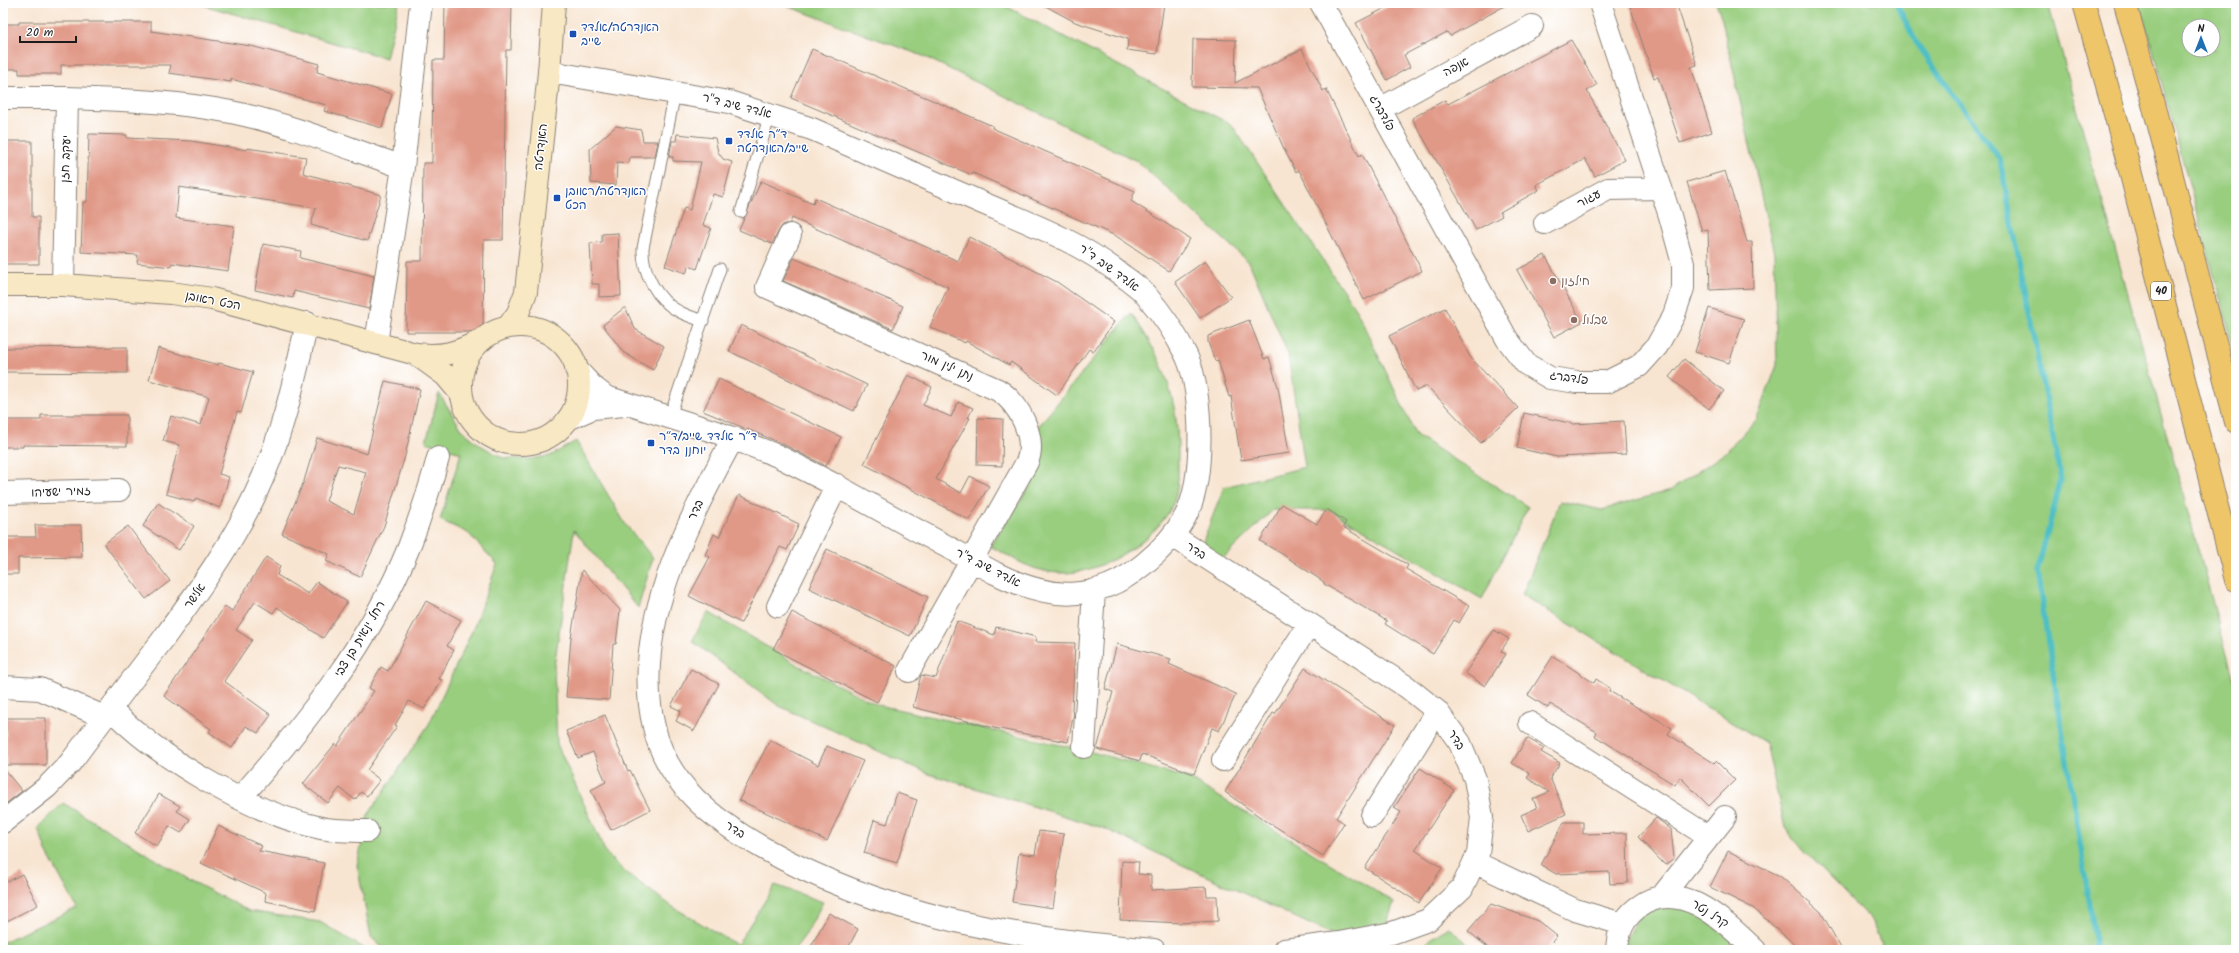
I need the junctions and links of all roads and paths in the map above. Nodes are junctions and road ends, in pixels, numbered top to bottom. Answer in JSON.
{"nodes":[{"id":1,"x":421,"y":3,"type":"edge"},
{"id":2,"x":554,"y":3,"type":"edge"},
{"id":3,"x":1321,"y":3,"type":"edge"},
{"id":4,"x":1600,"y":3,"type":"edge"},
{"id":5,"x":2080,"y":3,"type":"edge"},
{"id":6,"x":2084,"y":3,"type":"edge"},
{"id":7,"x":2125,"y":3,"type":"edge"},
{"id":8,"x":1532,"y":26,"type":"dead end"},
{"id":9,"x":2098,"y":56,"type":"junction"},
{"id":10,"x":549,"y":72,"type":"junction"},
{"id":11,"x":675,"y":93,"type":"junction"},
{"id":12,"x":3,"y":98,"type":"edge"},
{"id":13,"x":67,"y":98,"type":"junction"},
{"id":14,"x":1380,"y":109,"type":"junction"},
{"id":15,"x":770,"y":114,"type":"junction"},
{"id":16,"x":403,"y":167,"type":"junction"},
{"id":17,"x":1661,"y":188,"type":"junction"},
{"id":18,"x":740,"y":212,"type":"dead end"},
{"id":19,"x":1545,"y":223,"type":"dead end"},
{"id":20,"x":790,"y":235,"type":"dead end"},
{"id":21,"x":720,"y":269,"type":"dead end"},
{"id":22,"x":63,"y":285,"type":"junction"},
{"id":23,"x":3,"y":286,"type":"edge"},
{"id":24,"x":526,"y":292,"type":"junction"},
{"id":25,"x":703,"y":321,"type":"junction"},
{"id":26,"x":307,"y":323,"type":"junction"},
{"id":27,"x":508,"y":327,"type":"junction"},
{"id":28,"x":540,"y":330,"type":"junction"},
{"id":29,"x":480,"y":341,"type":"junction"},
{"id":30,"x":376,"y":342,"type":"junction"},
{"id":31,"x":416,"y":354,"type":"junction"},
{"id":32,"x":576,"y":369,"type":"junction"},
{"id":33,"x":461,"y":394,"type":"junction"},
{"id":34,"x":629,"y":405,"type":"junction"},
{"id":35,"x":670,"y":416,"type":"junction"},
{"id":36,"x":568,"y":419,"type":"junction"},
{"id":37,"x":2236,"y":422,"type":"edge"},
{"id":38,"x":733,"y":438,"type":"junction"},
{"id":39,"x":438,"y":458,"type":"dead end"},
{"id":40,"x":837,"y":485,"type":"junction"},
{"id":41,"x":119,"y":490,"type":"dead end"},
{"id":42,"x":3,"y":493,"type":"edge"},
{"id":43,"x":1173,"y":536,"type":"junction"},
{"id":44,"x":971,"y":560,"type":"junction"},
{"id":45,"x":2236,"y":580,"type":"edge"},
{"id":46,"x":1094,"y":591,"type":"junction"},
{"id":47,"x":778,"y":606,"type":"dead end"},
{"id":48,"x":1309,"y":624,"type":"junction"},
{"id":49,"x":909,"y":671,"type":"dead end"},
{"id":50,"x":3,"y":686,"type":"edge"},
{"id":51,"x":1437,"y":711,"type":"junction"},
{"id":52,"x":107,"y":713,"type":"junction"},
{"id":53,"x":1530,"y":723,"type":"dead end"},
{"id":54,"x":1084,"y":747,"type":"dead end"},
{"id":55,"x":1223,"y":760,"type":"dead end"},
{"id":56,"x":241,"y":797,"type":"junction"},
{"id":57,"x":1372,"y":816,"type":"dead end"},
{"id":58,"x":1725,"y":817,"type":"dead end"},
{"id":59,"x":3,"y":822,"type":"edge"},
{"id":60,"x":367,"y":831,"type":"dead end"},
{"id":61,"x":1709,"y":837,"type":"junction"},
{"id":62,"x":1474,"y":862,"type":"junction"},
{"id":63,"x":1662,"y":896,"type":"junction"},
{"id":64,"x":1622,"y":924,"type":"junction"},
{"id":65,"x":1154,"y":950,"type":"edge"},
{"id":66,"x":1284,"y":950,"type":"edge"},
{"id":67,"x":1617,"y":950,"type":"edge"},
{"id":68,"x":1755,"y":950,"type":"edge"}],
"edges":[{"from":1,"to":16,"type":"street"},
{"from":2,"to":10,"type":"street","name":"האנדרטה"},
{"from":3,"to":14,"type":"street","name":"פלדברג"},
{"from":4,"to":17,"type":"street","name":"פלדברג"},
{"from":5,"to":9,"type":"highway"},
{"from":6,"to":9,"type":"highway","number":"40"},
{"from":7,"to":37,"type":"highway"},
{"from":8,"to":14,"type":"street","name":"אנפה"},
{"from":9,"to":45,"type":"highway","number":"40"},
{"from":10,"to":11,"type":"street","name":"אלדד שיב ד\"ר"},
{"from":10,"to":24,"type":"street","name":"האנדרטה"},
{"from":11,"to":15,"type":"street","name":"אלדד שיב ד\"ר"},
{"from":11,"to":25,"type":"lane"},
{"from":12,"to":13,"type":"street"},
{"from":13,"to":16,"type":"street"},
{"from":13,"to":22,"type":"street","name":"יעקב חזן"},
{"from":14,"to":17,"type":"street","name":"פלדברג"},
{"from":15,"to":18,"type":"lane"},
{"from":15,"to":43,"type":"street","name":"אלדד שיב ד\"ר"},
{"from":16,"to":30,"type":"street"},
{"from":17,"to":19,"type":"street","name":"עגור"},
{"from":20,"to":44,"type":"street","name":"נתן ילין מור"},
{"from":21,"to":25,"type":"lane"},
{"from":22,"to":23,"type":"street","name":"הכט ראובן"},
{"from":22,"to":26,"type":"street","name":"הכט ראובן"},
{"from":24,"to":27,"type":"street","name":"האנדרטה"},
{"from":24,"to":28,"type":"street","name":"האנדרטה"},
{"from":25,"to":35,"type":"lane"},
{"from":26,"to":30,"type":"street","name":"הכט ראובן"},
{"from":26,"to":52,"type":"street","name":"אלישר"},
{"from":27,"to":28,"type":"street"},
{"from":27,"to":29,"type":"street"},
{"from":28,"to":32,"type":"street"},
{"from":29,"to":31,"type":"street","name":"הכט ראובן"},
{"from":29,"to":33,"type":"street"},
{"from":30,"to":31,"type":"street","name":"הכט ראובן"},
{"from":31,"to":33,"type":"street","name":"הכט ראובן"},
{"from":32,"to":34,"type":"street"},
{"from":32,"to":36,"type":"street"},
{"from":33,"to":36,"type":"street"},
{"from":34,"to":35,"type":"street","name":"אלדד שיב ד\"ר"},
{"from":34,"to":36,"type":"street"},
{"from":35,"to":38,"type":"street","name":"אלדד שיב ד\"ר"},
{"from":38,"to":40,"type":"street","name":"אלדד שיב ד\"ר"},
{"from":38,"to":65,"type":"street","name":"בדר"},
{"from":39,"to":56,"type":"street","name":"רחל ינאית בן צבי"},
{"from":40,"to":44,"type":"street","name":"אלדד שיב ד\"ר"},
{"from":40,"to":47,"type":"street"},
{"from":41,"to":42,"type":"street","name":"זמיר ישעיהו"},
{"from":43,"to":46,"type":"street","name":"אלדד שיב ד\"ר"},
{"from":43,"to":48,"type":"street","name":"בדר"},
{"from":44,"to":46,"type":"street","name":"אלדד שיב ד\"ר"},
{"from":44,"to":49,"type":"street"},
{"from":46,"to":54,"type":"street"},
{"from":48,"to":51,"type":"street","name":"בדר"},
{"from":48,"to":55,"type":"street"},
{"from":50,"to":52,"type":"street"},
{"from":51,"to":57,"type":"street"},
{"from":51,"to":62,"type":"street","name":"בדר"},
{"from":52,"to":56,"type":"street"},
{"from":52,"to":59,"type":"street","name":"אלישר"},
{"from":53,"to":61,"type":"street"},
{"from":56,"to":60,"type":"street"},
{"from":58,"to":61,"type":"street"},
{"from":61,"to":63,"type":"street"},
{"from":62,"to":64,"type":"street"},
{"from":62,"to":66,"type":"street","name":"בדר"},
{"from":63,"to":64,"type":"street","name":"קרל נטר"},
{"from":63,"to":68,"type":"street","name":"קרל נטר"},
{"from":64,"to":67,"type":"street"}]}
